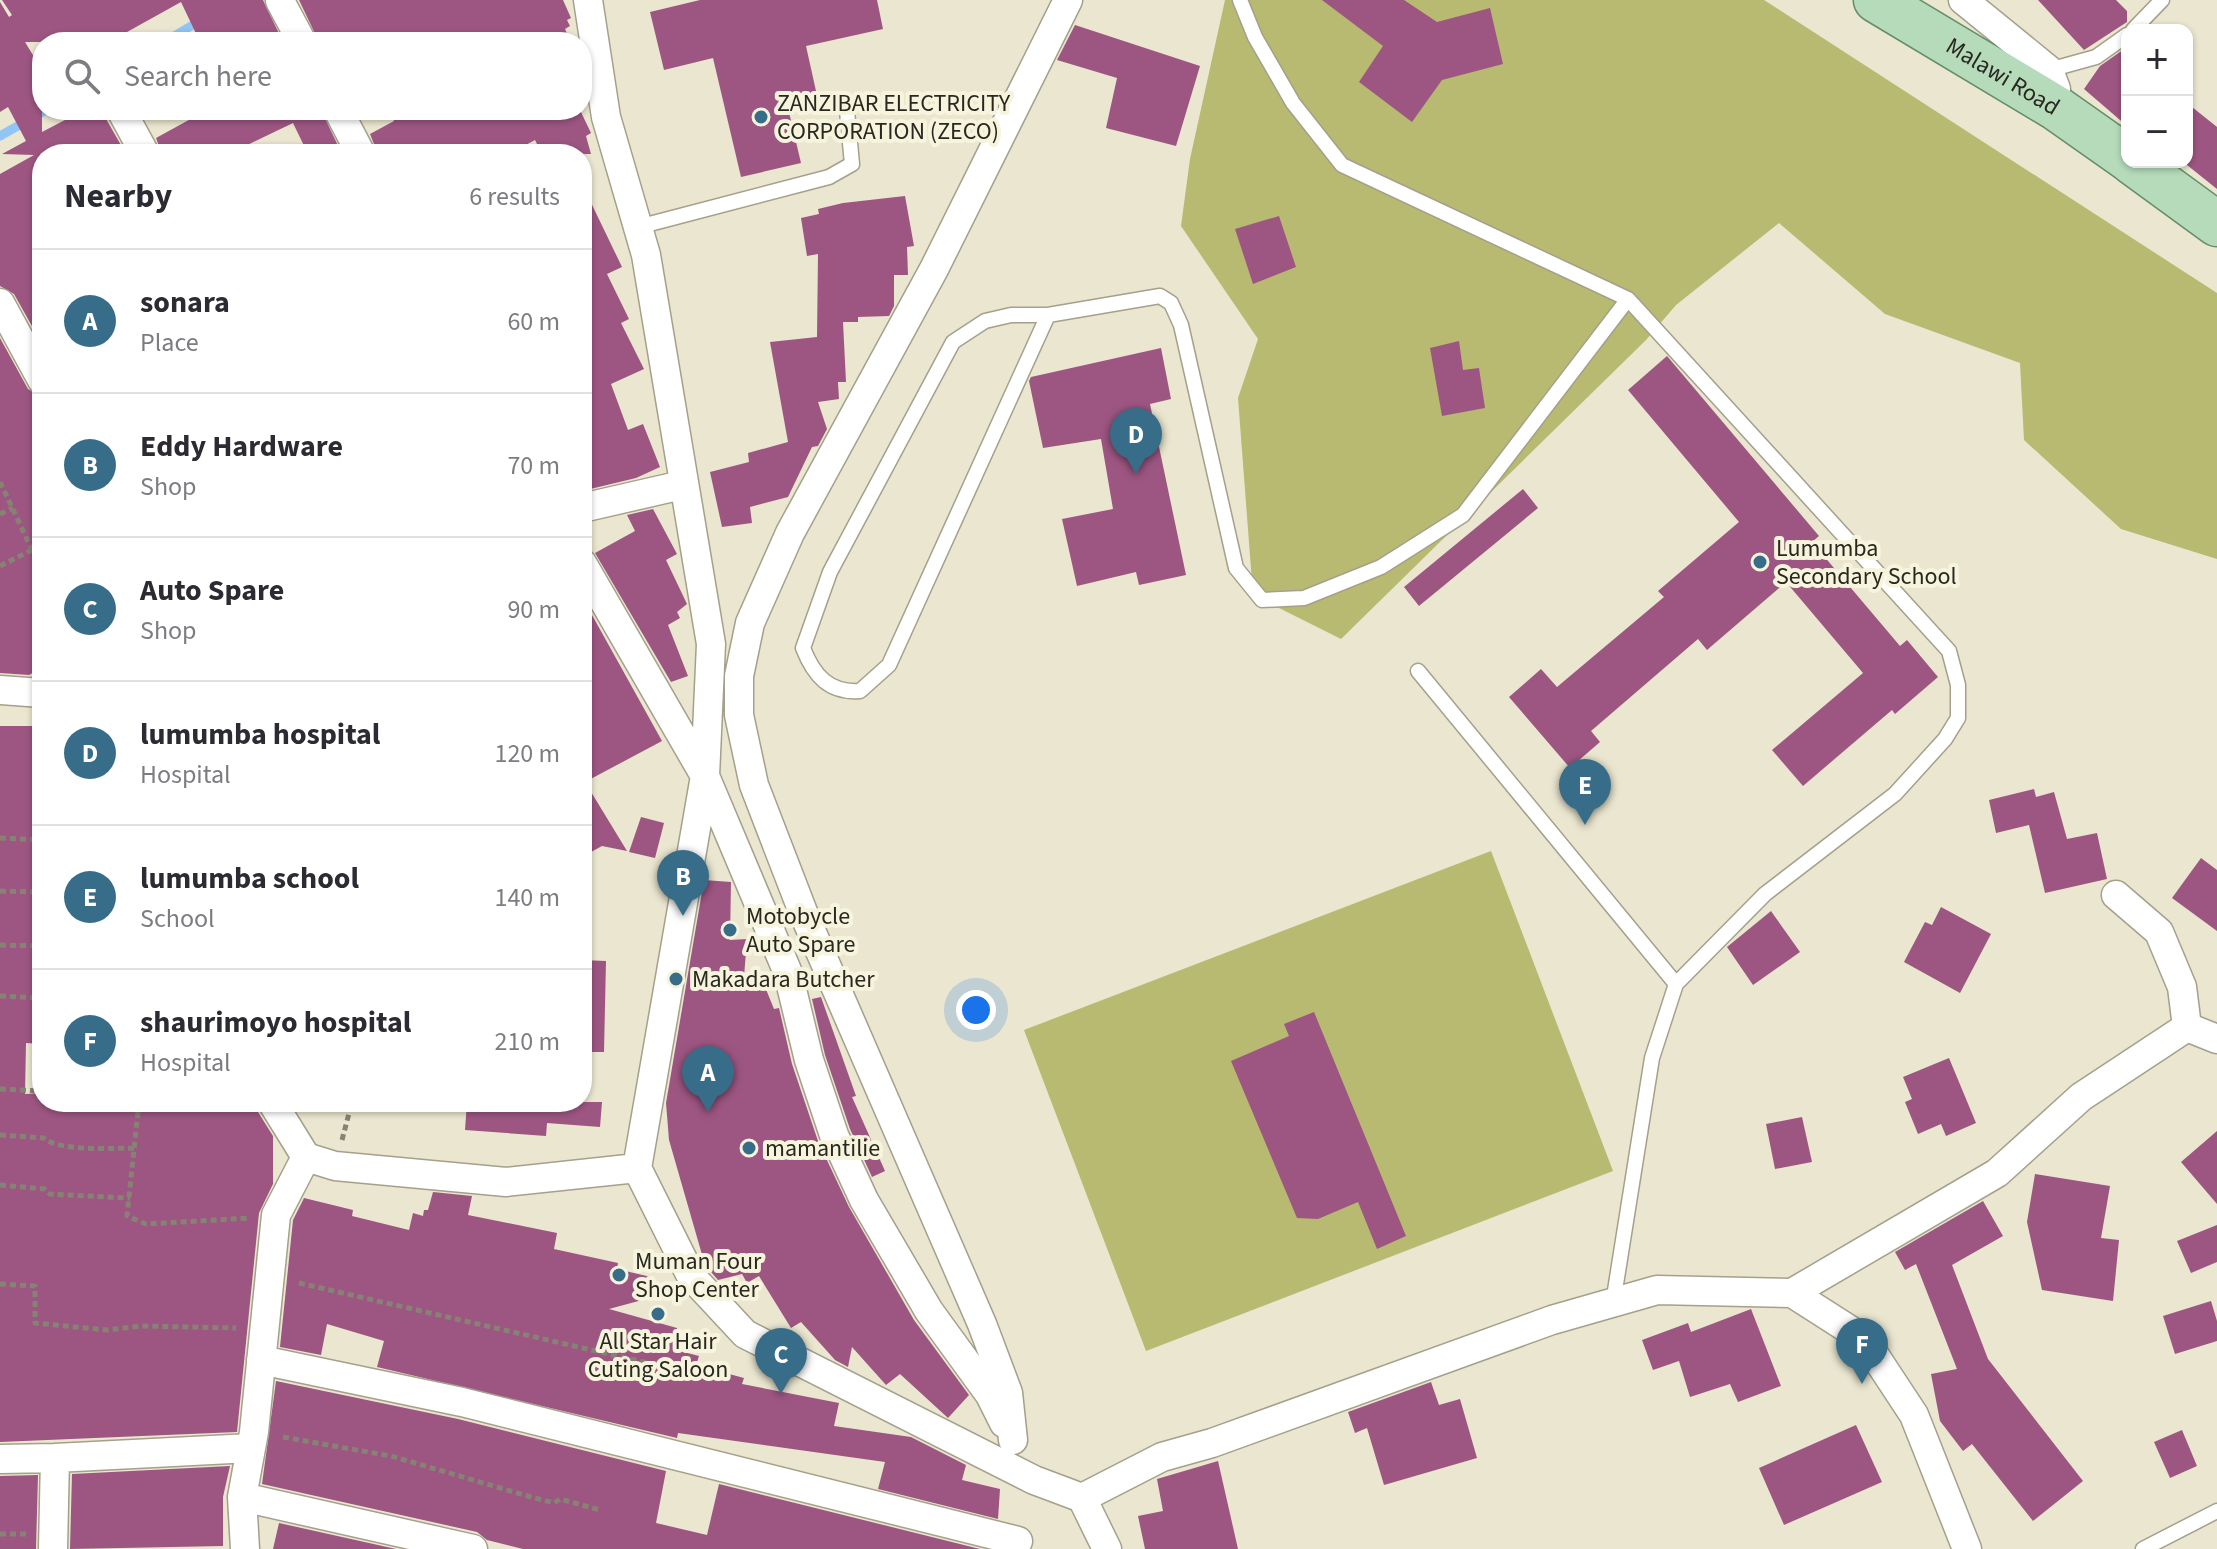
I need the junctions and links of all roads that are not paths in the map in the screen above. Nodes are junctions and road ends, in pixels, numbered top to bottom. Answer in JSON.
{"nodes":[{"id":1,"x":588,"y":0,"type":"edge"},
{"id":2,"x":1068,"y":0,"type":"edge"},
{"id":3,"x":1240,"y":0,"type":"edge"},
{"id":4,"x":1876,"y":0,"type":"edge"},
{"id":5,"x":1963,"y":0,"type":"edge"},
{"id":6,"x":2162,"y":0,"type":"edge"},
{"id":7,"x":280,"y":1,"type":"edge"},
{"id":8,"x":2139,"y":24,"type":"edge"},
{"id":9,"x":297,"y":32,"type":"edge"},
{"id":10,"x":2121,"y":39,"type":"edge"},
{"id":11,"x":2053,"y":89,"type":"junction"},
{"id":12,"x":847,"y":111,"type":"dead end"},
{"id":13,"x":126,"y":120,"type":"edge"},
{"id":14,"x":343,"y":120,"type":"edge"},
{"id":15,"x":140,"y":144,"type":"edge"},
{"id":16,"x":356,"y":144,"type":"edge"},
{"id":17,"x":2121,"y":152,"type":"edge"},
{"id":18,"x":2140,"y":168,"type":"edge"},
{"id":19,"x":2217,"y":224,"type":"edge"},
{"id":20,"x":638,"y":227,"type":"junction"},
{"id":21,"x":1628,"y":299,"type":"junction"},
{"id":22,"x":0,"y":303,"type":"edge"},
{"id":23,"x":1048,"y":315,"type":"junction"},
{"id":24,"x":32,"y":362,"type":"edge"},
{"id":25,"x":682,"y":485,"type":"junction"},
{"id":26,"x":592,"y":506,"type":"edge"},
{"id":27,"x":592,"y":580,"type":"edge"},
{"id":28,"x":1418,"y":671,"type":"dead end"},
{"id":29,"x":0,"y":690,"type":"edge"},
{"id":30,"x":32,"y":692,"type":"edge"},
{"id":31,"x":705,"y":776,"type":"junction"},
{"id":32,"x":2116,"y":895,"type":"dead end"},
{"id":33,"x":1676,"y":984,"type":"junction"},
{"id":34,"x":2187,"y":1027,"type":"junction"},
{"id":35,"x":2217,"y":1039,"type":"edge"},
{"id":36,"x":278,"y":1112,"type":"edge"},
{"id":37,"x":306,"y":1157,"type":"junction"},
{"id":38,"x":637,"y":1168,"type":"junction"},
{"id":39,"x":1792,"y":1293,"type":"junction"},
{"id":40,"x":1613,"y":1303,"type":"junction"},
{"id":41,"x":261,"y":1360,"type":"junction"},
{"id":42,"x":253,"y":1440,"type":"junction"},
{"id":43,"x":1013,"y":1440,"type":"junction"},
{"id":44,"x":55,"y":1458,"type":"junction"},
{"id":45,"x":0,"y":1459,"type":"edge"},
{"id":46,"x":1034,"y":1480,"type":"junction"},
{"id":47,"x":242,"y":1497,"type":"junction"},
{"id":48,"x":1082,"y":1498,"type":"junction"},
{"id":49,"x":2217,"y":1511,"type":"edge"},
{"id":50,"x":1018,"y":1541,"type":"dead end"},
{"id":51,"x":53,"y":1549,"type":"edge"},
{"id":52,"x":245,"y":1549,"type":"edge"},
{"id":53,"x":473,"y":1549,"type":"edge"},
{"id":54,"x":1107,"y":1549,"type":"edge"},
{"id":55,"x":1967,"y":1549,"type":"edge"},
{"id":56,"x":2143,"y":1549,"type":"edge"}],
"edges":[{"from":1,"to":20,"type":"street"},
{"from":2,"to":43,"type":"street"},
{"from":3,"to":21,"type":"lane"},
{"from":4,"to":11,"type":"main road","name":"Malawi Road"},
{"from":5,"to":11,"type":"street"},
{"from":6,"to":8,"type":"lane"},
{"from":7,"to":9,"type":"street"},
{"from":10,"to":11,"type":"lane"},
{"from":11,"to":17,"type":"main road","name":"Malawi Road"},
{"from":12,"to":20,"type":"lane"},
{"from":13,"to":15,"type":"street"},
{"from":14,"to":16,"type":"street"},
{"from":18,"to":19,"type":"main road"},
{"from":20,"to":25,"type":"street"},
{"from":21,"to":23,"type":"lane"},
{"from":21,"to":33,"type":"lane"},
{"from":22,"to":24,"type":"street"},
{"from":23,"to":23,"type":"lane"},
{"from":25,"to":26,"type":"street"},
{"from":25,"to":31,"type":"street"},
{"from":27,"to":31,"type":"street"},
{"from":28,"to":33,"type":"lane"},
{"from":29,"to":30,"type":"street"},
{"from":31,"to":38,"type":"street"},
{"from":31,"to":43,"type":"street"},
{"from":32,"to":34,"type":"street"},
{"from":33,"to":40,"type":"lane"},
{"from":34,"to":35,"type":"street"},
{"from":34,"to":39,"type":"street"},
{"from":36,"to":37,"type":"street"},
{"from":37,"to":38,"type":"street"},
{"from":37,"to":41,"type":"street"},
{"from":38,"to":46,"type":"street"},
{"from":39,"to":40,"type":"street"},
{"from":39,"to":55,"type":"street"},
{"from":40,"to":48,"type":"street"},
{"from":41,"to":42,"type":"street"},
{"from":41,"to":50,"type":"street"},
{"from":42,"to":44,"type":"street"},
{"from":42,"to":47,"type":"street"},
{"from":43,"to":46,"type":"street"},
{"from":44,"to":45,"type":"street"},
{"from":44,"to":51,"type":"street"},
{"from":46,"to":48,"type":"street"},
{"from":47,"to":52,"type":"street"},
{"from":47,"to":53,"type":"street"},
{"from":48,"to":54,"type":"street"},
{"from":49,"to":56,"type":"lane"}]}
